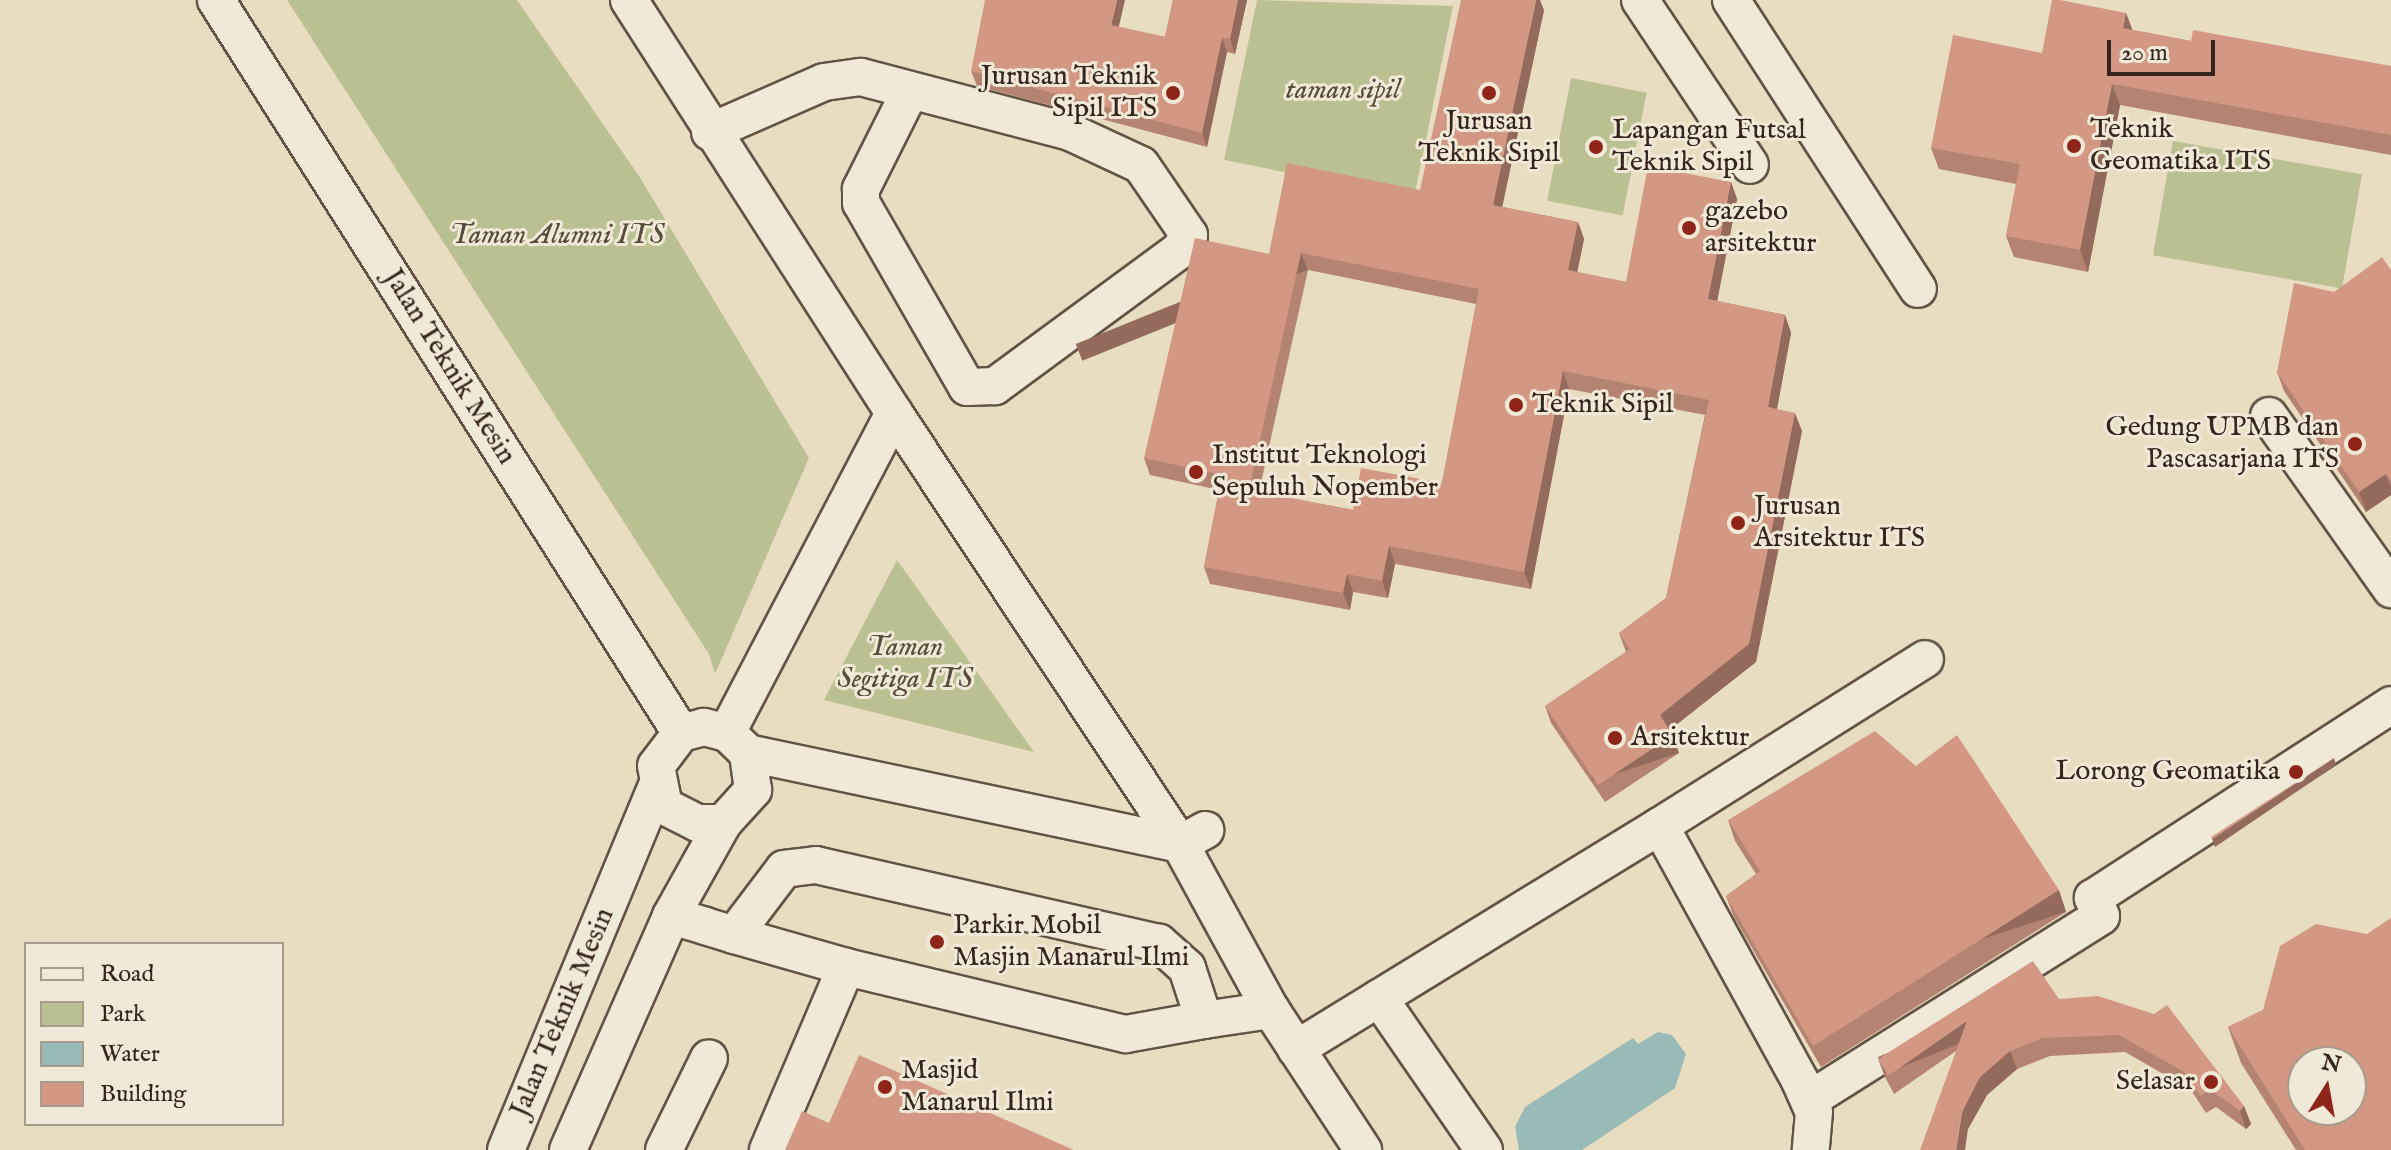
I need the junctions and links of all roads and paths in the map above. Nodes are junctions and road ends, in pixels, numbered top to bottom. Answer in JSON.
{"nodes":[{"id":1,"x":216,"y":0,"type":"edge"},
{"id":2,"x":629,"y":0,"type":"edge"},
{"id":3,"x":1640,"y":0,"type":"edge"},
{"id":4,"x":1731,"y":0,"type":"edge"},
{"id":5,"x":910,"y":91,"type":"junction"},
{"id":6,"x":710,"y":132,"type":"junction"},
{"id":7,"x":1750,"y":165,"type":"dead end"},
{"id":8,"x":1918,"y":289,"type":"dead end"},
{"id":9,"x":894,"y":413,"type":"junction"},
{"id":10,"x":2269,"y":416,"type":"dead end"},
{"id":11,"x":2388,"y":577,"type":"edge"},
{"id":12,"x":1925,"y":659,"type":"dead end"},
{"id":13,"x":2391,"y":705,"type":"edge"},
{"id":14,"x":681,"y":733,"type":"junction"},
{"id":15,"x":737,"y":743,"type":"junction"},
{"id":16,"x":656,"y":788,"type":"junction"},
{"id":17,"x":723,"y":823,"type":"junction"},
{"id":18,"x":1660,"y":826,"type":"junction"},
{"id":19,"x":1192,"y":837,"type":"junction"},
{"id":20,"x":671,"y":916,"type":"junction"},
{"id":21,"x":734,"y":935,"type":"junction"},
{"id":22,"x":846,"y":967,"type":"junction"},
{"id":23,"x":1379,"y":998,"type":"junction"},
{"id":24,"x":1271,"y":1010,"type":"junction"},
{"id":25,"x":1204,"y":1020,"type":"junction"},
{"id":26,"x":1296,"y":1049,"type":"junction"},
{"id":27,"x":709,"y":1058,"type":"dead end"},
{"id":28,"x":1809,"y":1100,"type":"junction"},
{"id":29,"x":506,"y":1150,"type":"edge"},
{"id":30,"x":568,"y":1150,"type":"edge"},
{"id":31,"x":664,"y":1150,"type":"edge"},
{"id":32,"x":768,"y":1150,"type":"edge"},
{"id":33,"x":1363,"y":1150,"type":"edge"},
{"id":34,"x":1484,"y":1150,"type":"edge"},
{"id":35,"x":1811,"y":1150,"type":"edge"}],
"edges":[{"from":1,"to":14,"type":"street","name":"Jalan Teknik Mesin"},
{"from":2,"to":6,"type":"street"},
{"from":3,"to":7,"type":"street"},
{"from":4,"to":8,"type":"street"},
{"from":5,"to":5,"type":"street"},
{"from":5,"to":6,"type":"street"},
{"from":6,"to":9,"type":"street"},
{"from":9,"to":15,"type":"street"},
{"from":9,"to":19,"type":"street"},
{"from":10,"to":11,"type":"street"},
{"from":12,"to":18,"type":"street"},
{"from":13,"to":28,"type":"street"},
{"from":14,"to":15,"type":"street"},
{"from":14,"to":16,"type":"street"},
{"from":15,"to":17,"type":"street"},
{"from":15,"to":19,"type":"street"},
{"from":16,"to":17,"type":"street"},
{"from":16,"to":29,"type":"street","name":"Jalan Teknik Mesin"},
{"from":17,"to":20,"type":"street","name":"Jalan Teknik Mesin"},
{"from":18,"to":23,"type":"street"},
{"from":18,"to":28,"type":"street"},
{"from":19,"to":24,"type":"street"},
{"from":20,"to":21,"type":"street"},
{"from":20,"to":30,"type":"street","name":"Jalan Teknik Mesin"},
{"from":21,"to":22,"type":"street"},
{"from":21,"to":25,"type":"street"},
{"from":22,"to":25,"type":"street"},
{"from":22,"to":32,"type":"street"},
{"from":23,"to":26,"type":"street"},
{"from":23,"to":34,"type":"street"},
{"from":24,"to":25,"type":"street"},
{"from":24,"to":26,"type":"street"},
{"from":26,"to":33,"type":"street"},
{"from":27,"to":31,"type":"street"},
{"from":28,"to":35,"type":"street"}]}
